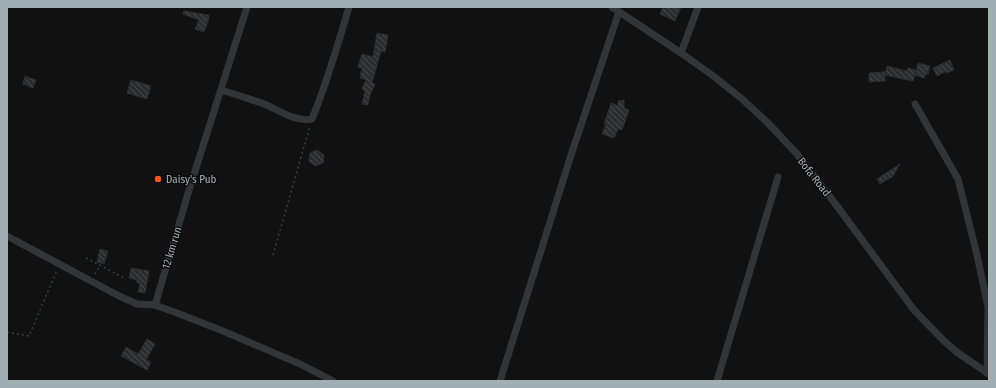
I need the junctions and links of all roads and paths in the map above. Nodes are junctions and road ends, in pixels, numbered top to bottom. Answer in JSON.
{"nodes":[{"id":1,"x":247,"y":7,"type":"edge"},
{"id":2,"x":349,"y":7,"type":"edge"},
{"id":3,"x":698,"y":7,"type":"edge"},
{"id":4,"x":615,"y":9,"type":"edge"},
{"id":5,"x":681,"y":53,"type":"junction"},
{"id":6,"x":221,"y":90,"type":"junction"},
{"id":7,"x":915,"y":104,"type":"dead end"},
{"id":8,"x":312,"y":119,"type":"junction"},
{"id":9,"x":778,"y":176,"type":"dead end"},
{"id":10,"x":7,"y":236,"type":"edge"},
{"id":11,"x":273,"y":255,"type":"dead end"},
{"id":12,"x":86,"y":258,"type":"dead end"},
{"id":13,"x":59,"y":264,"type":"junction"},
{"id":14,"x":100,"y":266,"type":"junction"},
{"id":15,"x":126,"y":279,"type":"dead end"},
{"id":16,"x":91,"y":281,"type":"junction"},
{"id":17,"x":155,"y":305,"type":"junction"},
{"id":18,"x":7,"y":332,"type":"edge"},
{"id":19,"x":988,"y":374,"type":"edge"},
{"id":20,"x":333,"y":381,"type":"edge"},
{"id":21,"x":500,"y":381,"type":"edge"},
{"id":22,"x":718,"y":381,"type":"edge"}],
"edges":[{"from":1,"to":6,"type":"street","name":"12 km run"},
{"from":2,"to":8,"type":"street"},
{"from":3,"to":5,"type":"street"},
{"from":4,"to":5,"type":"street","name":"Bofa Road"},
{"from":4,"to":21,"type":"street"},
{"from":5,"to":19,"type":"street","name":"Bofa Road"},
{"from":6,"to":8,"type":"street"},
{"from":6,"to":17,"type":"street","name":"12 km run"},
{"from":7,"to":19,"type":"street"},
{"from":8,"to":11,"type":"path"},
{"from":9,"to":22,"type":"street"},
{"from":10,"to":13,"type":"street"},
{"from":12,"to":14,"type":"path"},
{"from":13,"to":16,"type":"street"},
{"from":13,"to":18,"type":"path"},
{"from":14,"to":15,"type":"path"},
{"from":14,"to":16,"type":"path"},
{"from":16,"to":17,"type":"street"},
{"from":17,"to":20,"type":"street"}]}
